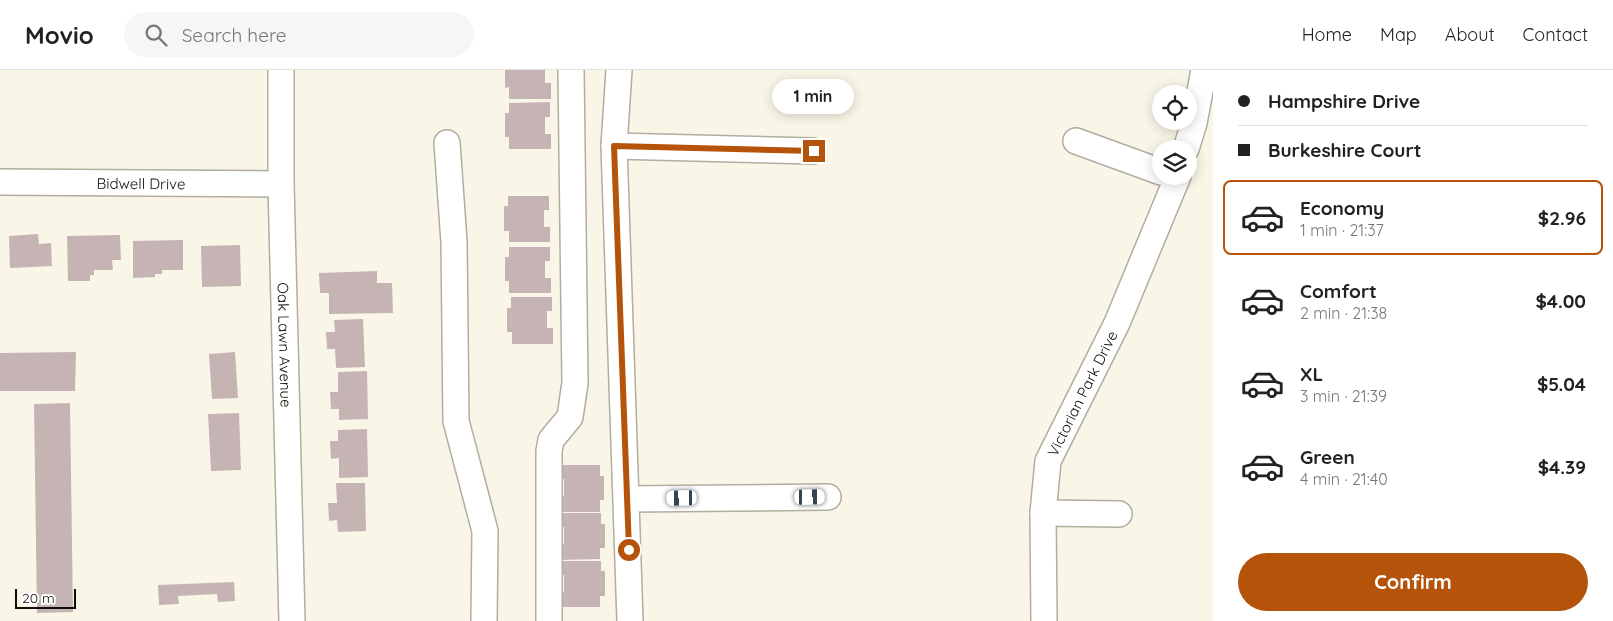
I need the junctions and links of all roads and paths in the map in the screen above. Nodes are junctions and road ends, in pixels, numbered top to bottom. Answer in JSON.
{"nodes":[{"id":1,"x":281,"y":70,"type":"edge"},
{"id":2,"x":571,"y":70,"type":"edge"},
{"id":3,"x":619,"y":70,"type":"edge"},
{"id":4,"x":1204,"y":70,"type":"edge"},
{"id":5,"x":1189,"y":140,"type":"edge"},
{"id":6,"x":1076,"y":141,"type":"dead end"},
{"id":7,"x":447,"y":143,"type":"dead end"},
{"id":8,"x":614,"y":146,"type":"junction"},
{"id":9,"x":814,"y":151,"type":"dead end"},
{"id":10,"x":1152,"y":169,"type":"edge"},
{"id":11,"x":0,"y":182,"type":"edge"},
{"id":12,"x":281,"y":184,"type":"junction"},
{"id":13,"x":1169,"y":185,"type":"edge"},
{"id":14,"x":828,"y":497,"type":"dead end"},
{"id":15,"x":627,"y":499,"type":"junction"},
{"id":16,"x":1043,"y":513,"type":"junction"},
{"id":17,"x":1119,"y":514,"type":"dead end"},
{"id":18,"x":292,"y":621,"type":"edge"},
{"id":19,"x":484,"y":621,"type":"edge"},
{"id":20,"x":549,"y":621,"type":"edge"},
{"id":21,"x":630,"y":621,"type":"edge"},
{"id":22,"x":1044,"y":621,"type":"edge"}],
"edges":[{"from":1,"to":12,"type":"street","name":"Oak Lawn Avenue"},
{"from":2,"to":20,"type":"street"},
{"from":3,"to":8,"type":"street"},
{"from":4,"to":5,"type":"street"},
{"from":6,"to":10,"type":"street"},
{"from":7,"to":19,"type":"street"},
{"from":8,"to":9,"type":"street"},
{"from":8,"to":15,"type":"street"},
{"from":11,"to":12,"type":"street","name":"Bidwell Drive"},
{"from":12,"to":18,"type":"street","name":"Oak Lawn Avenue"},
{"from":13,"to":16,"type":"street","name":"Victorian Park Drive"},
{"from":14,"to":15,"type":"street"},
{"from":15,"to":21,"type":"street"},
{"from":16,"to":17,"type":"street"},
{"from":16,"to":22,"type":"street","name":"Victorian Park Drive"}]}
